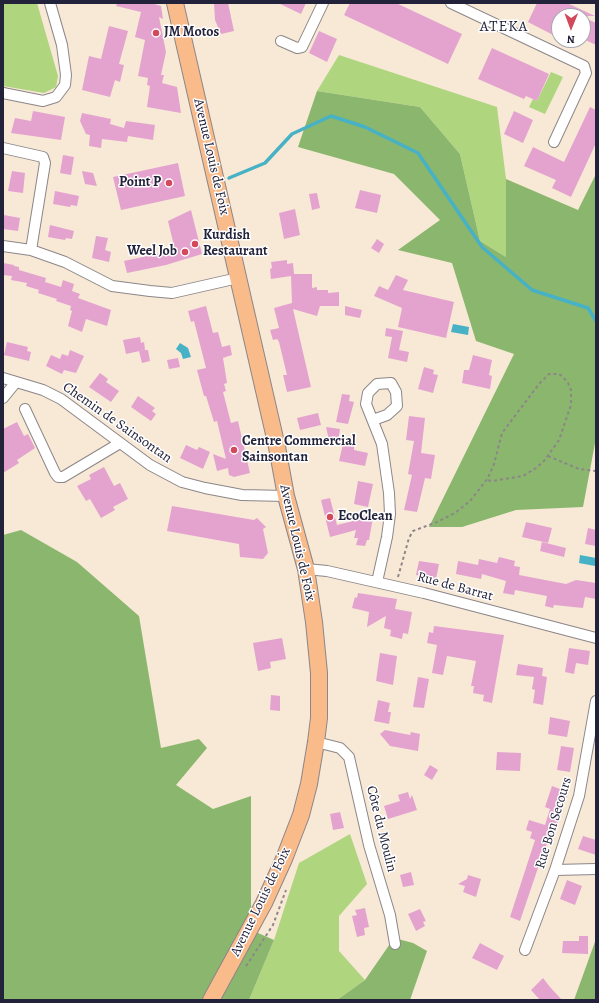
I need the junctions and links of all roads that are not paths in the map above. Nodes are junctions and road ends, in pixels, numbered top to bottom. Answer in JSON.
{"nodes":[{"id":1,"x":50,"y":3,"type":"edge"},
{"id":2,"x":175,"y":3,"type":"edge"},
{"id":3,"x":323,"y":3,"type":"edge"},
{"id":4,"x":451,"y":3,"type":"edge"},
{"id":5,"x":281,"y":41,"type":"dead end"},
{"id":6,"x":3,"y":93,"type":"edge"},
{"id":7,"x":554,"y":142,"type":"dead end"},
{"id":8,"x":3,"y":148,"type":"edge"},
{"id":9,"x":3,"y":246,"type":"edge"},
{"id":10,"x":31,"y":250,"type":"junction"},
{"id":11,"x":238,"y":278,"type":"junction"},
{"id":12,"x":3,"y":378,"type":"edge"},
{"id":13,"x":16,"y":382,"type":"junction"},
{"id":14,"x":3,"y":398,"type":"edge"},
{"id":15,"x":25,"y":409,"type":"dead end"},
{"id":16,"x":373,"y":420,"type":"dead end"},
{"id":17,"x":120,"y":443,"type":"junction"},
{"id":18,"x":286,"y":496,"type":"junction"},
{"id":19,"x":306,"y":569,"type":"junction"},
{"id":20,"x":377,"y":582,"type":"junction"},
{"id":21,"x":596,"y":638,"type":"edge"},
{"id":22,"x":596,"y":701,"type":"edge"},
{"id":23,"x":316,"y":742,"type":"junction"},
{"id":24,"x":596,"y":868,"type":"edge"},
{"id":25,"x":555,"y":870,"type":"junction"},
{"id":26,"x":396,"y":944,"type":"dead end"},
{"id":27,"x":526,"y":950,"type":"dead end"},
{"id":28,"x":211,"y":1000,"type":"edge"}],
"edges":[{"from":1,"to":6,"type":"street"},
{"from":2,"to":11,"type":"main road","name":"Avenue Louis de Foix"},
{"from":3,"to":5,"type":"street"},
{"from":4,"to":7,"type":"street"},
{"from":8,"to":10,"type":"street"},
{"from":9,"to":10,"type":"street"},
{"from":10,"to":11,"type":"street"},
{"from":11,"to":18,"type":"main road","name":"Avenue Louis de Foix"},
{"from":12,"to":13,"type":"street","name":"Chemin de Sainsontan"},
{"from":13,"to":14,"type":"street"},
{"from":13,"to":17,"type":"street","name":"Chemin de Sainsontan"},
{"from":15,"to":17,"type":"street"},
{"from":16,"to":20,"type":"street"},
{"from":17,"to":18,"type":"street","name":"Chemin de Sainsontan"},
{"from":18,"to":19,"type":"main road","name":"Avenue Louis de Foix"},
{"from":19,"to":20,"type":"street","name":"Rue de Barrat"},
{"from":19,"to":23,"type":"main road","name":"Avenue Louis de Foix"},
{"from":20,"to":21,"type":"street","name":"Rue de Barrat"},
{"from":22,"to":25,"type":"street","name":"Rue Bon Secours"},
{"from":23,"to":26,"type":"street","name":"Côte du Moulin"},
{"from":23,"to":28,"type":"main road","name":"Avenue Louis de Foix"},
{"from":24,"to":25,"type":"street"},
{"from":25,"to":27,"type":"street","name":"Rue Bon Secours"}]}
